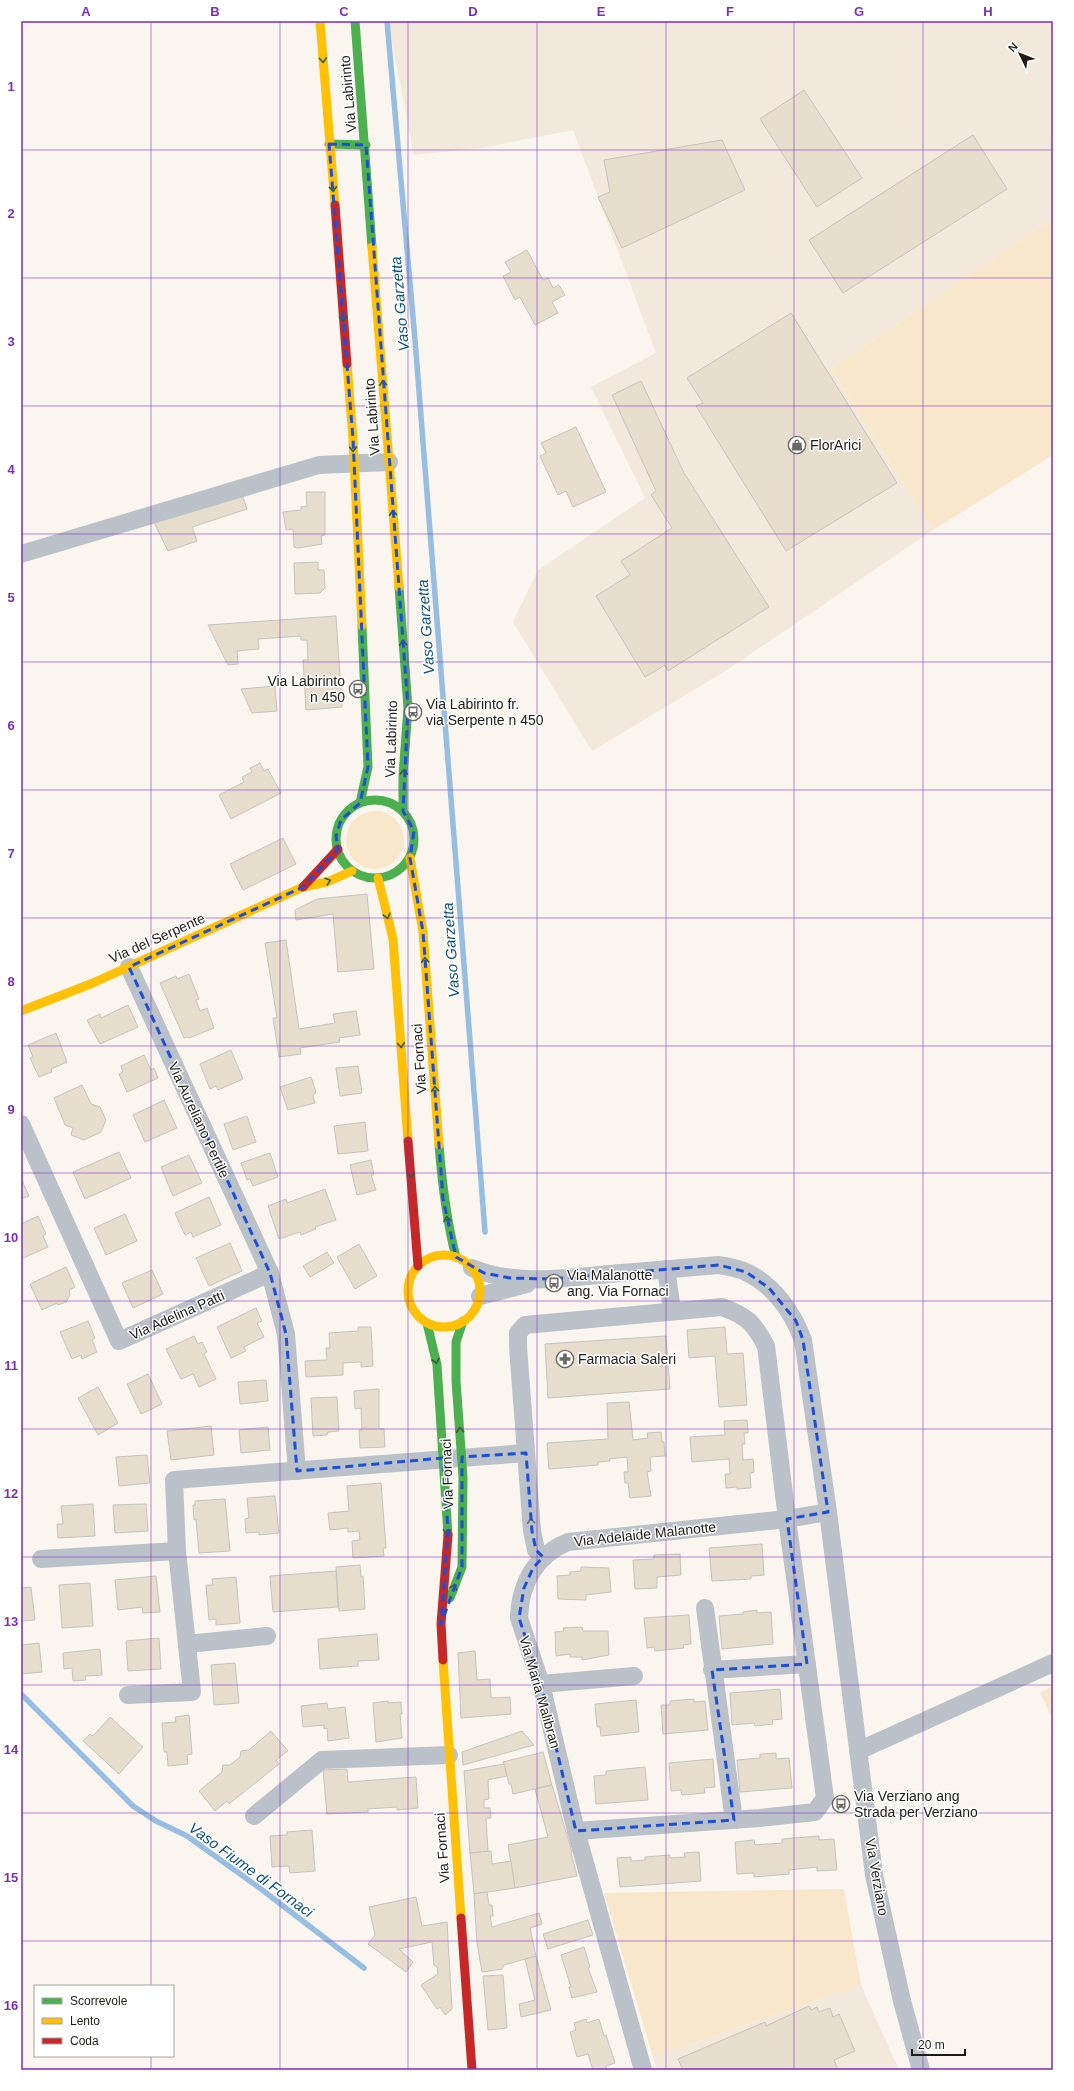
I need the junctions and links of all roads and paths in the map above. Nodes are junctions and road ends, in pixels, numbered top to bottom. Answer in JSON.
{"nodes":[{"id":1,"x":320,"y":21,"type":"edge"},
{"id":2,"x":355,"y":21,"type":"edge"},
{"id":3,"x":329,"y":144,"type":"junction"},
{"id":4,"x":366,"y":145,"type":"junction"},
{"id":5,"x":389,"y":462,"type":"junction"},
{"id":6,"x":353,"y":463,"type":"junction"},
{"id":7,"x":21,"y":554,"type":"edge"},
{"id":8,"x":360,"y":803,"type":"junction"},
{"id":9,"x":403,"y":811,"type":"junction"},
{"id":10,"x":338,"y":849,"type":"junction"},
{"id":11,"x":410,"y":858,"type":"junction"},
{"id":12,"x":352,"y":871,"type":"junction"},
{"id":13,"x":378,"y":878,"type":"junction"},
{"id":14,"x":303,"y":887,"type":"junction"},
{"id":15,"x":129,"y":966,"type":"junction"},
{"id":16,"x":21,"y":1010,"type":"edge"},
{"id":17,"x":21,"y":1124,"type":"edge"},
{"id":18,"x":456,"y":1257,"type":"junction"},
{"id":19,"x":418,"y":1266,"type":"junction"},
{"id":20,"x":472,"y":1268,"type":"junction"},
{"id":21,"x":666,"y":1269,"type":"junction"},
{"id":22,"x":270,"y":1273,"type":"junction"},
{"id":23,"x":551,"y":1279,"type":"junction"},
{"id":24,"x":480,"y":1296,"type":"junction"},
{"id":25,"x":672,"y":1310,"type":"junction"},
{"id":26,"x":463,"y":1321,"type":"junction"},
{"id":27,"x":427,"y":1323,"type":"junction"},
{"id":28,"x":526,"y":1453,"type":"junction"},
{"id":29,"x":443,"y":1458,"type":"junction"},
{"id":30,"x":462,"y":1458,"type":"junction"},
{"id":31,"x":297,"y":1471,"type":"junction"},
{"id":32,"x":828,"y":1512,"type":"junction"},
{"id":33,"x":787,"y":1519,"type":"junction"},
{"id":34,"x":177,"y":1551,"type":"junction"},
{"id":35,"x":543,"y":1557,"type":"junction"},
{"id":36,"x":41,"y":1559,"type":"dead end"},
{"id":37,"x":706,"y":1608,"type":"dead end"},
{"id":38,"x":441,"y":1624,"type":"junction"},
{"id":39,"x":267,"y":1636,"type":"dead end"},
{"id":40,"x":188,"y":1644,"type":"junction"},
{"id":41,"x":1053,"y":1663,"type":"edge"},
{"id":42,"x":807,"y":1664,"type":"junction"},
{"id":43,"x":712,"y":1670,"type":"junction"},
{"id":44,"x":634,"y":1676,"type":"dead end"},
{"id":45,"x":541,"y":1684,"type":"junction"},
{"id":46,"x":128,"y":1695,"type":"dead end"},
{"id":47,"x":858,"y":1751,"type":"junction"},
{"id":48,"x":449,"y":1755,"type":"junction"},
{"id":49,"x":254,"y":1816,"type":"dead end"},
{"id":50,"x":734,"y":1820,"type":"junction"},
{"id":51,"x":576,"y":1831,"type":"junction"},
{"id":52,"x":472,"y":2070,"type":"edge"},
{"id":53,"x":644,"y":2070,"type":"edge"},
{"id":54,"x":921,"y":2070,"type":"edge"}],
"edges":[{"from":1,"to":3,"type":"street","name":"Via Labirinto","one_way":true},
{"from":2,"to":4,"type":"street","name":"Via Labirinto"},
{"from":3,"to":4,"type":"street"},
{"from":3,"to":6,"type":"street","name":"Via Labirinto","one_way":true},
{"from":5,"to":4,"type":"street","name":"Via Labirinto","one_way":true},
{"from":5,"to":6,"type":"street"},
{"from":9,"to":5,"type":"street","name":"Via Labirinto","one_way":true},
{"from":6,"to":7,"type":"street"},
{"from":6,"to":8,"type":"street","name":"Via Labirinto"},
{"from":8,"to":9,"type":"street"},
{"from":8,"to":10,"type":"street"},
{"from":9,"to":11,"type":"street","name":"Via Fornaci"},
{"from":10,"to":12,"type":"street"},
{"from":10,"to":14,"type":"street","name":"Via del Serpente"},
{"from":11,"to":13,"type":"street"},
{"from":18,"to":11,"type":"street","name":"Via Fornaci","one_way":true},
{"from":12,"to":13,"type":"street"},
{"from":14,"to":12,"type":"street","name":"Via del Serpente","one_way":true},
{"from":13,"to":19,"type":"street","name":"Via Fornaci","one_way":true},
{"from":14,"to":15,"type":"street","name":"Via del Serpente"},
{"from":15,"to":16,"type":"street","name":"Via del Serpente"},
{"from":15,"to":22,"type":"street","name":"Via Aureliano Pertile"},
{"from":17,"to":22,"type":"street","name":"Via Adelina Patti"},
{"from":18,"to":19,"type":"street"},
{"from":18,"to":20,"type":"street"},
{"from":19,"to":27,"type":"street"},
{"from":20,"to":23,"type":"street"},
{"from":20,"to":24,"type":"street"},
{"from":21,"to":23,"type":"street"},
{"from":21,"to":25,"type":"street"},
{"from":21,"to":32,"type":"street"},
{"from":22,"to":31,"type":"street"},
{"from":23,"to":24,"type":"street"},
{"from":24,"to":26,"type":"street","name":"Via Fornaci"},
{"from":25,"to":28,"type":"street"},
{"from":25,"to":33,"type":"street"},
{"from":26,"to":27,"type":"street"},
{"from":30,"to":26,"type":"street","name":"Via Fornaci","one_way":true},
{"from":27,"to":29,"type":"street","name":"Via Fornaci","one_way":true},
{"from":28,"to":30,"type":"street"},
{"from":35,"to":28,"type":"street","one_way":true},
{"from":29,"to":30,"type":"street"},
{"from":29,"to":31,"type":"street"},
{"from":29,"to":38,"type":"street","name":"Via Fornaci","one_way":true},
{"from":38,"to":30,"type":"street","name":"Via Fornaci","one_way":true},
{"from":31,"to":34,"type":"street"},
{"from":32,"to":33,"type":"street","name":"Via Adelaide Malanotte"},
{"from":32,"to":47,"type":"street"},
{"from":33,"to":35,"type":"street","name":"Via Adelaide Malanotte"},
{"from":33,"to":42,"type":"street"},
{"from":34,"to":36,"type":"street"},
{"from":34,"to":40,"type":"street"},
{"from":35,"to":45,"type":"street","name":"Via Maria Malibran"},
{"from":37,"to":43,"type":"street"},
{"from":38,"to":48,"type":"street","name":"Via Fornaci"},
{"from":39,"to":40,"type":"street"},
{"from":40,"to":46,"type":"street"},
{"from":41,"to":47,"type":"street"},
{"from":42,"to":43,"type":"street"},
{"from":42,"to":50,"type":"street"},
{"from":43,"to":50,"type":"street"},
{"from":44,"to":45,"type":"street"},
{"from":45,"to":51,"type":"street","name":"Via Maria Malibran"},
{"from":47,"to":54,"type":"street","name":"Via Verziano"},
{"from":48,"to":49,"type":"street"},
{"from":48,"to":52,"type":"street","name":"Via Fornaci"},
{"from":50,"to":51,"type":"street"},
{"from":51,"to":53,"type":"street","name":"Via Maria Malibran"}]}
